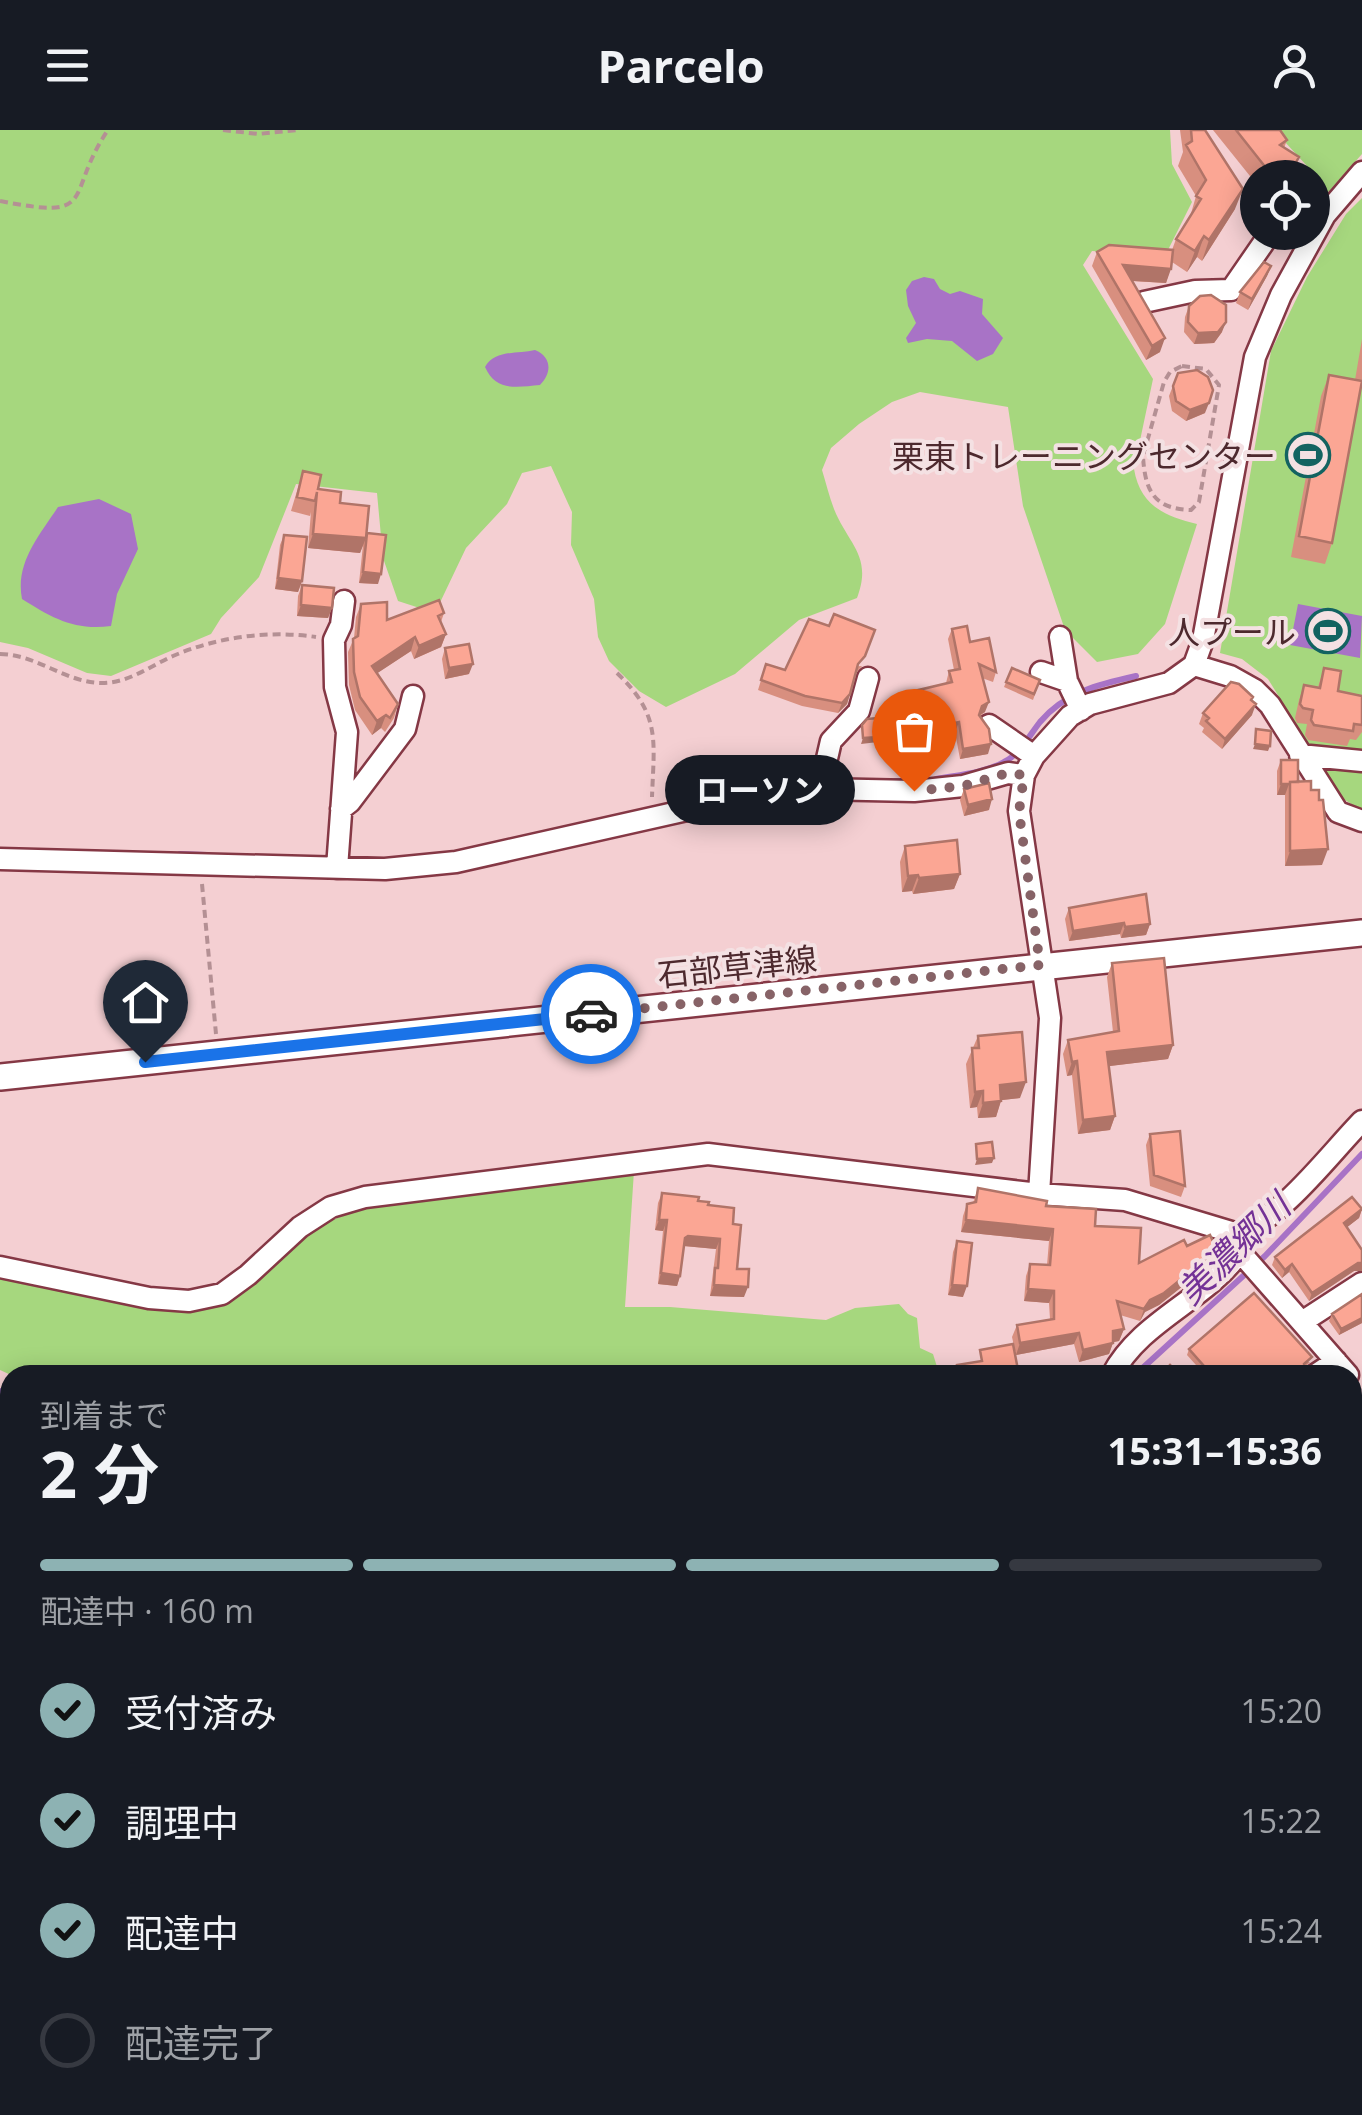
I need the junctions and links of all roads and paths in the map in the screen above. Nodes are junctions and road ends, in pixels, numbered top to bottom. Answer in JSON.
{"nodes":[{"id":1,"x":108,"y":130,"type":"edge"},
{"id":2,"x":223,"y":130,"type":"edge"},
{"id":3,"x":298,"y":130,"type":"edge"},
{"id":4,"x":1362,"y":172,"type":"edge"},
{"id":5,"x":1351,"y":195,"type":"edge"},
{"id":6,"x":0,"y":201,"type":"edge"},
{"id":7,"x":1259,"y":250,"type":"edge"},
{"id":8,"x":1301,"y":250,"type":"edge"},
{"id":9,"x":1144,"y":302,"type":"edge"},
{"id":10,"x":1158,"y":502,"type":"joint"},
{"id":11,"x":344,"y":601,"type":"dead end"},
{"id":12,"x":1060,"y":637,"type":"dead end"},
{"id":13,"x":334,"y":640,"type":"junction"},
{"id":14,"x":0,"y":654,"type":"edge"},
{"id":15,"x":1194,"y":665,"type":"junction"},
{"id":16,"x":1041,"y":672,"type":"dead end"},
{"id":17,"x":617,"y":674,"type":"dead end"},
{"id":18,"x":868,"y":678,"type":"dead end"},
{"id":19,"x":1074,"y":694,"type":"junction"},
{"id":20,"x":413,"y":696,"type":"dead end"},
{"id":21,"x":989,"y":725,"type":"edge"},
{"id":22,"x":1026,"y":750,"type":"junction"},
{"id":23,"x":1300,"y":755,"type":"junction"},
{"id":24,"x":1362,"y":761,"type":"edge"},
{"id":25,"x":1024,"y":775,"type":"junction"},
{"id":26,"x":820,"y":782,"type":"junction"},
{"id":27,"x":651,"y":804,"type":"dead end"},
{"id":28,"x":340,"y":809,"type":"junction"},
{"id":29,"x":1362,"y":821,"type":"edge"},
{"id":30,"x":0,"y":858,"type":"edge"},
{"id":31,"x":200,"y":864,"type":"junction"},
{"id":32,"x":337,"y":864,"type":"junction"},
{"id":33,"x":1362,"y":934,"type":"edge"},
{"id":34,"x":1040,"y":965,"type":"junction"},
{"id":35,"x":218,"y":1054,"type":"junction"},
{"id":36,"x":0,"y":1078,"type":"edge"},
{"id":37,"x":1362,"y":1121,"type":"edge"},
{"id":38,"x":1039,"y":1194,"type":"junction"},
{"id":39,"x":1241,"y":1248,"type":"junction"},
{"id":40,"x":0,"y":1267,"type":"edge"},
{"id":41,"x":1362,"y":1283,"type":"edge"},
{"id":42,"x":1302,"y":1322,"type":"junction"},
{"id":43,"x":1120,"y":1365,"type":"edge"},
{"id":44,"x":1340,"y":1365,"type":"edge"}],
"edges":[{"from":1,"to":6,"type":"path"},
{"from":2,"to":3,"type":"path"},
{"from":4,"to":5,"type":"street"},
{"from":7,"to":9,"type":"street"},
{"from":8,"to":15,"type":"street"},
{"from":10,"to":10,"type":"path"},
{"from":11,"to":13,"type":"street"},
{"from":12,"to":19,"type":"street"},
{"from":13,"to":14,"type":"path"},
{"from":13,"to":28,"type":"street"},
{"from":15,"to":19,"type":"street"},
{"from":15,"to":23,"type":"street"},
{"from":16,"to":19,"type":"street"},
{"from":17,"to":27,"type":"path"},
{"from":18,"to":26,"type":"street"},
{"from":19,"to":22,"type":"street"},
{"from":20,"to":28,"type":"street"},
{"from":21,"to":22,"type":"street"},
{"from":22,"to":25,"type":"street"},
{"from":23,"to":24,"type":"street"},
{"from":23,"to":29,"type":"street"},
{"from":25,"to":26,"type":"street"},
{"from":25,"to":34,"type":"street"},
{"from":26,"to":32,"type":"street"},
{"from":28,"to":32,"type":"street"},
{"from":30,"to":31,"type":"street"},
{"from":31,"to":32,"type":"street"},
{"from":31,"to":35,"type":"path"},
{"from":33,"to":34,"type":"main road","name":"石部草津線"},
{"from":34,"to":35,"type":"main road","name":"石部草津線"},
{"from":34,"to":38,"type":"street"},
{"from":35,"to":36,"type":"main road","name":"石部草津線"},
{"from":37,"to":39,"type":"street"},
{"from":38,"to":39,"type":"street"},
{"from":38,"to":40,"type":"street"},
{"from":39,"to":42,"type":"street"},
{"from":39,"to":43,"type":"street"},
{"from":41,"to":42,"type":"street"},
{"from":42,"to":44,"type":"street"}]}
